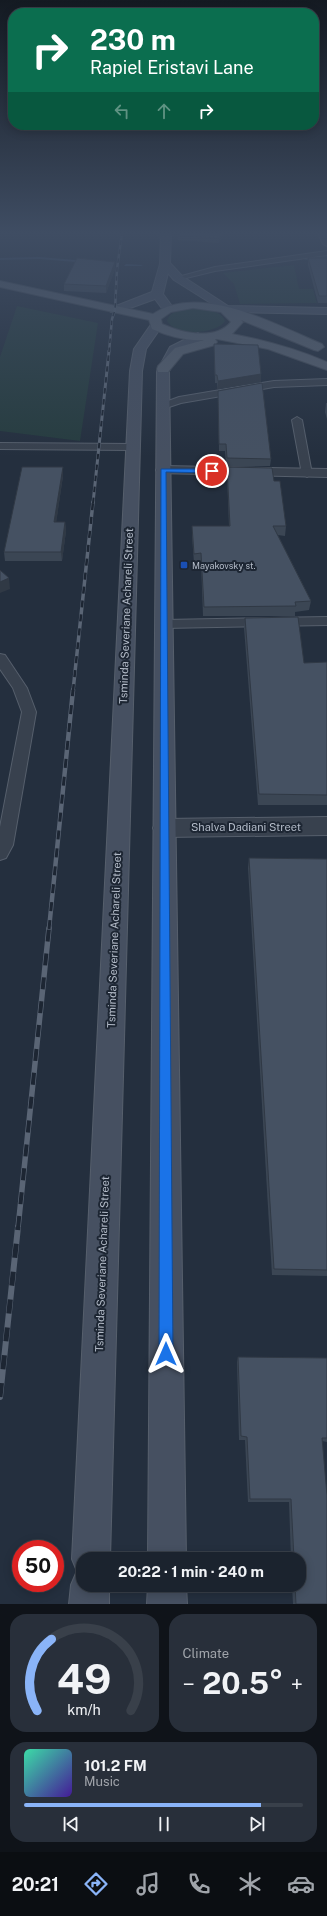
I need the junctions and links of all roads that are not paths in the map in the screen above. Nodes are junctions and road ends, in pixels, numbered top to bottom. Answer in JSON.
{"nodes":[{"id":1,"x":106,"y":308,"type":"edge"},
{"id":2,"x":122,"y":308,"type":"edge"},
{"id":3,"x":175,"y":308,"type":"edge"},
{"id":4,"x":225,"y":308,"type":"junction"},
{"id":5,"x":168,"y":309,"type":"joint"},
{"id":6,"x":116,"y":310,"type":"junction"},
{"id":7,"x":327,"y":311,"type":"edge"},
{"id":8,"x":155,"y":322,"type":"junction"},
{"id":9,"x":278,"y":329,"type":"junction"},
{"id":10,"x":216,"y":335,"type":"junction"},
{"id":11,"x":198,"y":337,"type":"junction"},
{"id":12,"x":247,"y":339,"type":"junction"},
{"id":13,"x":259,"y":342,"type":"junction"},
{"id":14,"x":165,"y":347,"type":"junction"},
{"id":15,"x":140,"y":349,"type":"junction"},
{"id":16,"x":327,"y":350,"type":"edge"},
{"id":17,"x":327,"y":366,"type":"edge"},
{"id":18,"x":163,"y":369,"type":"junction"},
{"id":19,"x":327,"y":382,"type":"edge"},
{"id":20,"x":163,"y":406,"type":"junction"},
{"id":21,"x":297,"y":420,"type":"dead end"},
{"id":22,"x":0,"y":446,"type":"edge"},
{"id":23,"x":133,"y":447,"type":"junction"},
{"id":24,"x":163,"y":470,"type":"junction"},
{"id":25,"x":327,"y":473,"type":"edge"},
{"id":26,"x":307,"y":474,"type":"junction"},
{"id":27,"x":327,"y":621,"type":"edge"},
{"id":28,"x":164,"y":624,"type":"junction"},
{"id":29,"x":0,"y":658,"type":"edge"},
{"id":30,"x":327,"y":826,"type":"edge"},
{"id":31,"x":164,"y":828,"type":"junction"},
{"id":32,"x":0,"y":853,"type":"edge"},
{"id":33,"x":91,"y":1552,"type":"edge"},
{"id":34,"x":167,"y":1552,"type":"edge"},
{"id":35,"x":90,"y":1592,"type":"edge"},
{"id":36,"x":167,"y":1592,"type":"edge"},
{"id":37,"x":89,"y":1604,"type":"edge"},
{"id":38,"x":167,"y":1604,"type":"edge"}],
"edges":[{"from":1,"to":6,"type":"main road"},
{"from":2,"to":6,"type":"main road"},
{"from":3,"to":5,"type":"main road"},
{"from":4,"to":7,"type":"main road"},
{"from":4,"to":9,"type":"main road"},
{"from":4,"to":10,"type":"main road"},
{"from":5,"to":8,"type":"main road"},
{"from":6,"to":8,"type":"main road"},
{"from":8,"to":11,"type":"main road"},
{"from":8,"to":15,"type":"main road","name":"Tsminda Severiane Achareli Street"},
{"from":9,"to":13,"type":"main road"},
{"from":9,"to":16,"type":"main road"},
{"from":10,"to":11,"type":"main road"},
{"from":10,"to":12,"type":"main road"},
{"from":11,"to":14,"type":"main road"},
{"from":12,"to":13,"type":"main road"},
{"from":12,"to":18,"type":"main road"},
{"from":13,"to":17,"type":"main road"},
{"from":14,"to":15,"type":"main road"},
{"from":14,"to":18,"type":"main road"},
{"from":15,"to":23,"type":"main road","name":"Tsminda Severiane Achareli Street"},
{"from":18,"to":20,"type":"main road"},
{"from":19,"to":20,"type":"lane"},
{"from":20,"to":24,"type":"main road"},
{"from":21,"to":26,"type":"lane"},
{"from":22,"to":23,"type":"lane"},
{"from":23,"to":33,"type":"main road","name":"Tsminda Severiane Achareli Street"},
{"from":24,"to":26,"type":"street"},
{"from":24,"to":28,"type":"main road"},
{"from":25,"to":26,"type":"street"},
{"from":27,"to":28,"type":"lane"},
{"from":28,"to":31,"type":"main road"},
{"from":29,"to":32,"type":"lane"},
{"from":30,"to":31,"type":"street","name":"Shalva Dadiani Street"},
{"from":31,"to":34,"type":"main road"},
{"from":35,"to":37,"type":"main road"},
{"from":36,"to":38,"type":"main road"}]}
